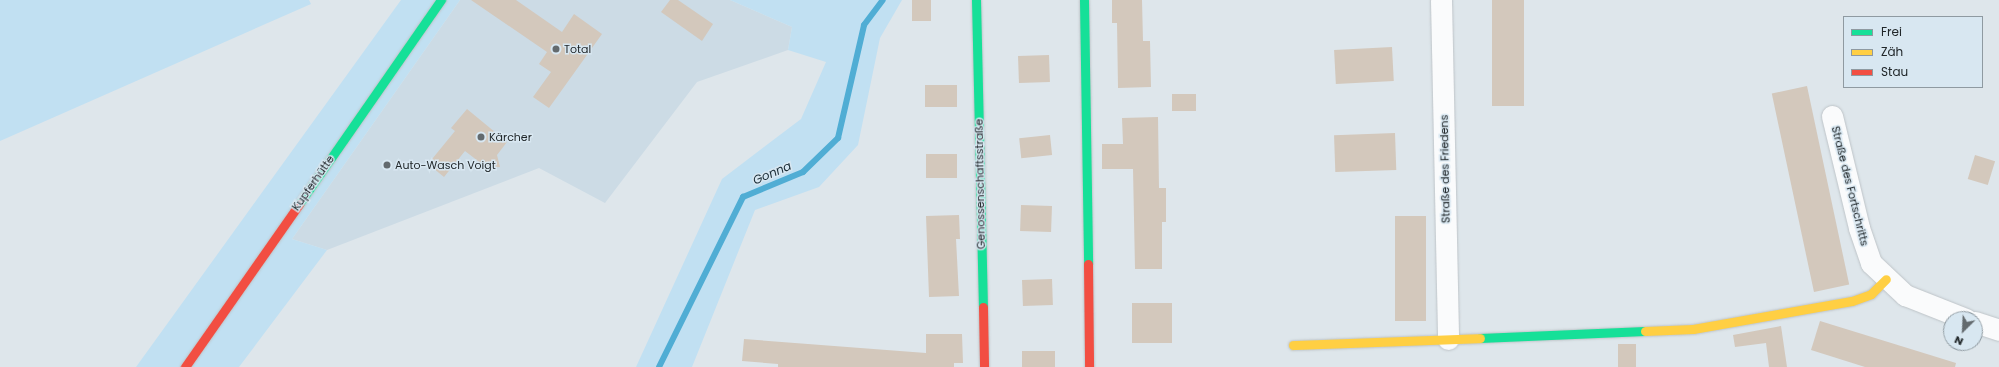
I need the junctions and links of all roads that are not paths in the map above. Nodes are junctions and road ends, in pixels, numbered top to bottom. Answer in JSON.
{"nodes":[{"id":1,"x":441,"y":0,"type":"edge"},
{"id":2,"x":976,"y":0,"type":"edge"},
{"id":3,"x":1084,"y":0,"type":"edge"},
{"id":4,"x":1441,"y":0,"type":"edge"},
{"id":5,"x":1832,"y":116,"type":"dead end"},
{"id":6,"x":1886,"y":279,"type":"junction"},
{"id":7,"x":1944,"y":311,"type":"edge"},
{"id":8,"x":1983,"y":325,"type":"edge"},
{"id":9,"x":1999,"y":330,"type":"edge"},
{"id":10,"x":1448,"y":339,"type":"junction"},
{"id":11,"x":1293,"y":345,"type":"dead end"},
{"id":12,"x":185,"y":367,"type":"edge"},
{"id":13,"x":984,"y":367,"type":"edge"},
{"id":14,"x":1089,"y":367,"type":"edge"}],
"edges":[{"from":1,"to":12,"type":"street","name":"Kupferhütte"},
{"from":2,"to":13,"type":"street","name":"Genossenschaftsstraße"},
{"from":3,"to":14,"type":"street"},
{"from":4,"to":10,"type":"street","name":"Straße des Friedens"},
{"from":5,"to":6,"type":"street","name":"Straße des Fortschritts"},
{"from":6,"to":7,"type":"street","name":"Straße des Fortschritts"},
{"from":6,"to":10,"type":"street"},
{"from":8,"to":9,"type":"street"},
{"from":10,"to":11,"type":"street"}]}
